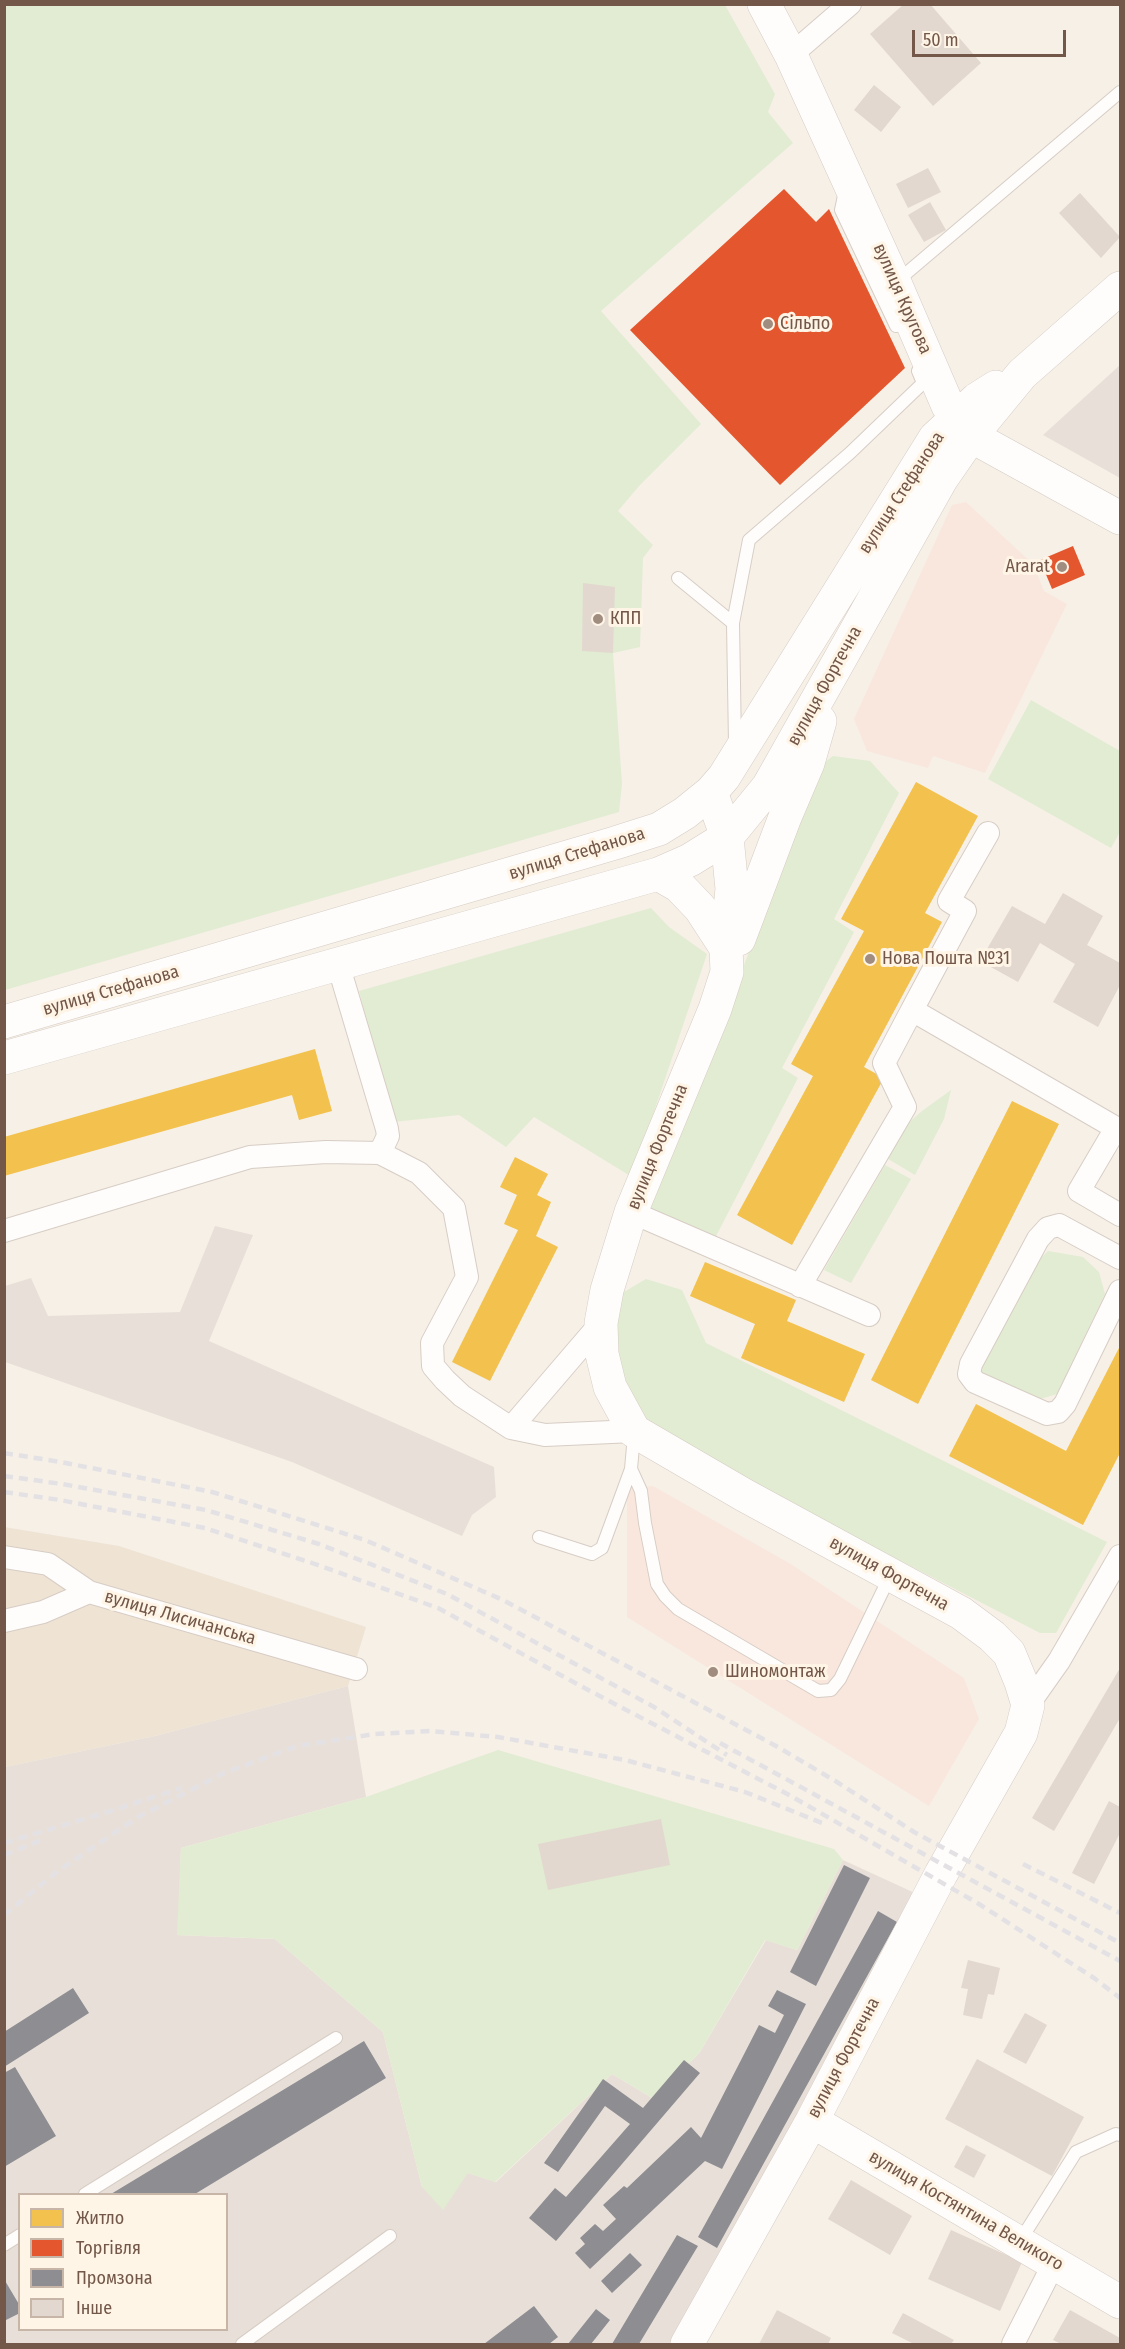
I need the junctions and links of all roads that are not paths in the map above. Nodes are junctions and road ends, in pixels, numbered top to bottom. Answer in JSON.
{"nodes":[{"id":1,"x":765,"y":4,"type":"edge"},
{"id":2,"x":850,"y":4,"type":"edge"},
{"id":3,"x":791,"y":55,"type":"junction"},
{"id":4,"x":1120,"y":92,"type":"edge"},
{"id":5,"x":848,"y":179,"type":"junction"},
{"id":6,"x":895,"y":283,"type":"junction"},
{"id":7,"x":1120,"y":288,"type":"edge"},
{"id":8,"x":903,"y":340,"type":"dead end"},
{"id":9,"x":913,"y":362,"type":"dead end"},
{"id":10,"x":963,"y":426,"type":"junction"},
{"id":11,"x":1120,"y":518,"type":"edge"},
{"id":12,"x":678,"y":578,"type":"dead end"},
{"id":13,"x":733,"y":623,"type":"junction"},
{"id":14,"x":836,"y":664,"type":"junction"},
{"id":15,"x":735,"y":760,"type":"junction"},
{"id":16,"x":711,"y":792,"type":"junction"},
{"id":17,"x":988,"y":833,"type":"dead end"},
{"id":18,"x":727,"y":837,"type":"junction"},
{"id":19,"x":658,"y":874,"type":"junction"},
{"id":20,"x":727,"y":960,"type":"junction"},
{"id":21,"x":338,"y":964,"type":"junction"},
{"id":22,"x":912,"y":1010,"type":"junction"},
{"id":23,"x":4,"y":1022,"type":"edge"},
{"id":24,"x":4,"y":1058,"type":"edge"},
{"id":25,"x":380,"y":1153,"type":"junction"},
{"id":26,"x":631,"y":1212,"type":"junction"},
{"id":27,"x":1116,"y":1212,"type":"edge"},
{"id":28,"x":4,"y":1231,"type":"edge"},
{"id":29,"x":1092,"y":1243,"type":"junction"},
{"id":30,"x":1120,"y":1258,"type":"edge"},
{"id":31,"x":800,"y":1286,"type":"junction"},
{"id":32,"x":1120,"y":1291,"type":"edge"},
{"id":33,"x":869,"y":1315,"type":"dead end"},
{"id":34,"x":601,"y":1323,"type":"junction"},
{"id":35,"x":511,"y":1428,"type":"junction"},
{"id":36,"x":634,"y":1431,"type":"junction"},
{"id":37,"x":631,"y":1469,"type":"junction"},
{"id":38,"x":539,"y":1537,"type":"dead end"},
{"id":39,"x":1120,"y":1556,"type":"edge"},
{"id":40,"x":4,"y":1557,"type":"edge"},
{"id":41,"x":891,"y":1575,"type":"junction"},
{"id":42,"x":89,"y":1592,"type":"junction"},
{"id":43,"x":4,"y":1621,"type":"edge"},
{"id":44,"x":356,"y":1669,"type":"dead end"},
{"id":45,"x":1028,"y":1705,"type":"junction"},
{"id":46,"x":336,"y":2038,"type":"dead end"},
{"id":47,"x":812,"y":2121,"type":"junction"},
{"id":48,"x":1120,"y":2135,"type":"edge"},
{"id":49,"x":87,"y":2193,"type":"edge"},
{"id":50,"x":18,"y":2236,"type":"edge"},
{"id":51,"x":390,"y":2236,"type":"dead end"},
{"id":52,"x":1020,"y":2242,"type":"junction"},
{"id":53,"x":4,"y":2245,"type":"edge"},
{"id":54,"x":1054,"y":2263,"type":"junction"},
{"id":55,"x":1120,"y":2302,"type":"edge"},
{"id":56,"x":242,"y":2344,"type":"edge"},
{"id":57,"x":687,"y":2344,"type":"edge"},
{"id":58,"x":1013,"y":2344,"type":"edge"}],
"edges":[{"from":1,"to":3,"type":"main road","name":"вулиця Кругова"},
{"from":2,"to":3,"type":"street"},
{"from":3,"to":5,"type":"main road","name":"вулиця Кругова"},
{"from":4,"to":6,"type":"lane"},
{"from":5,"to":6,"type":"main road","name":"вулиця Кругова"},
{"from":5,"to":8,"type":"lane"},
{"from":6,"to":10,"type":"main road","name":"вулиця Кругова"},
{"from":7,"to":10,"type":"main road"},
{"from":9,"to":13,"type":"lane"},
{"from":10,"to":11,"type":"main road"},
{"from":10,"to":14,"type":"main road","name":"вулиця Фортечна"},
{"from":10,"to":15,"type":"main road","name":"вулиця Стефанова"},
{"from":12,"to":13,"type":"lane"},
{"from":13,"to":15,"type":"lane"},
{"from":14,"to":18,"type":"main road","name":"вулиця Фортечна"},
{"from":14,"to":20,"type":"main road"},
{"from":15,"to":16,"type":"main road","name":"вулиця Стефанова"},
{"from":16,"to":18,"type":"main road"},
{"from":16,"to":23,"type":"main road","name":"вулиця Стефанова"},
{"from":17,"to":22,"type":"street"},
{"from":18,"to":19,"type":"main road","name":"вулиця Стефанова"},
{"from":18,"to":20,"type":"main road","name":"вулиця Фортечна"},
{"from":19,"to":20,"type":"main road"},
{"from":19,"to":21,"type":"main road","name":"вулиця Стефанова"},
{"from":20,"to":26,"type":"main road","name":"вулиця Фортечна"},
{"from":21,"to":24,"type":"main road","name":"вулиця Стефанова"},
{"from":21,"to":25,"type":"street"},
{"from":22,"to":27,"type":"street"},
{"from":22,"to":31,"type":"street"},
{"from":25,"to":28,"type":"street"},
{"from":25,"to":35,"type":"street"},
{"from":26,"to":31,"type":"street"},
{"from":26,"to":34,"type":"main road","name":"вулиця Фортечна"},
{"from":27,"to":29,"type":"street"},
{"from":29,"to":30,"type":"street"},
{"from":29,"to":32,"type":"street"},
{"from":31,"to":33,"type":"street"},
{"from":34,"to":35,"type":"street"},
{"from":34,"to":36,"type":"main road","name":"вулиця Фортечна"},
{"from":35,"to":36,"type":"street"},
{"from":36,"to":37,"type":"lane"},
{"from":36,"to":41,"type":"main road","name":"вулиця Фортечна"},
{"from":37,"to":38,"type":"lane"},
{"from":37,"to":41,"type":"lane"},
{"from":39,"to":45,"type":"street","name":"вулиця Фортечна"},
{"from":40,"to":42,"type":"street"},
{"from":41,"to":45,"type":"main road","name":"вулиця Фортечна"},
{"from":42,"to":43,"type":"street","name":"вулиця Лисичанська"},
{"from":42,"to":44,"type":"street","name":"вулиця Лисичанська"},
{"from":45,"to":47,"type":"main road","name":"вулиця Фортечна"},
{"from":46,"to":49,"type":"lane"},
{"from":47,"to":52,"type":"main road","name":"вулиця Костянтина Великого"},
{"from":47,"to":57,"type":"main road","name":"вулиця Фортечна"},
{"from":48,"to":52,"type":"lane"},
{"from":50,"to":53,"type":"lane"},
{"from":51,"to":56,"type":"lane"},
{"from":52,"to":54,"type":"main road","name":"вулиця Костянтина Великого"},
{"from":54,"to":55,"type":"main road","name":"вулиця Костянтина Великого"},
{"from":54,"to":58,"type":"street"}]}
